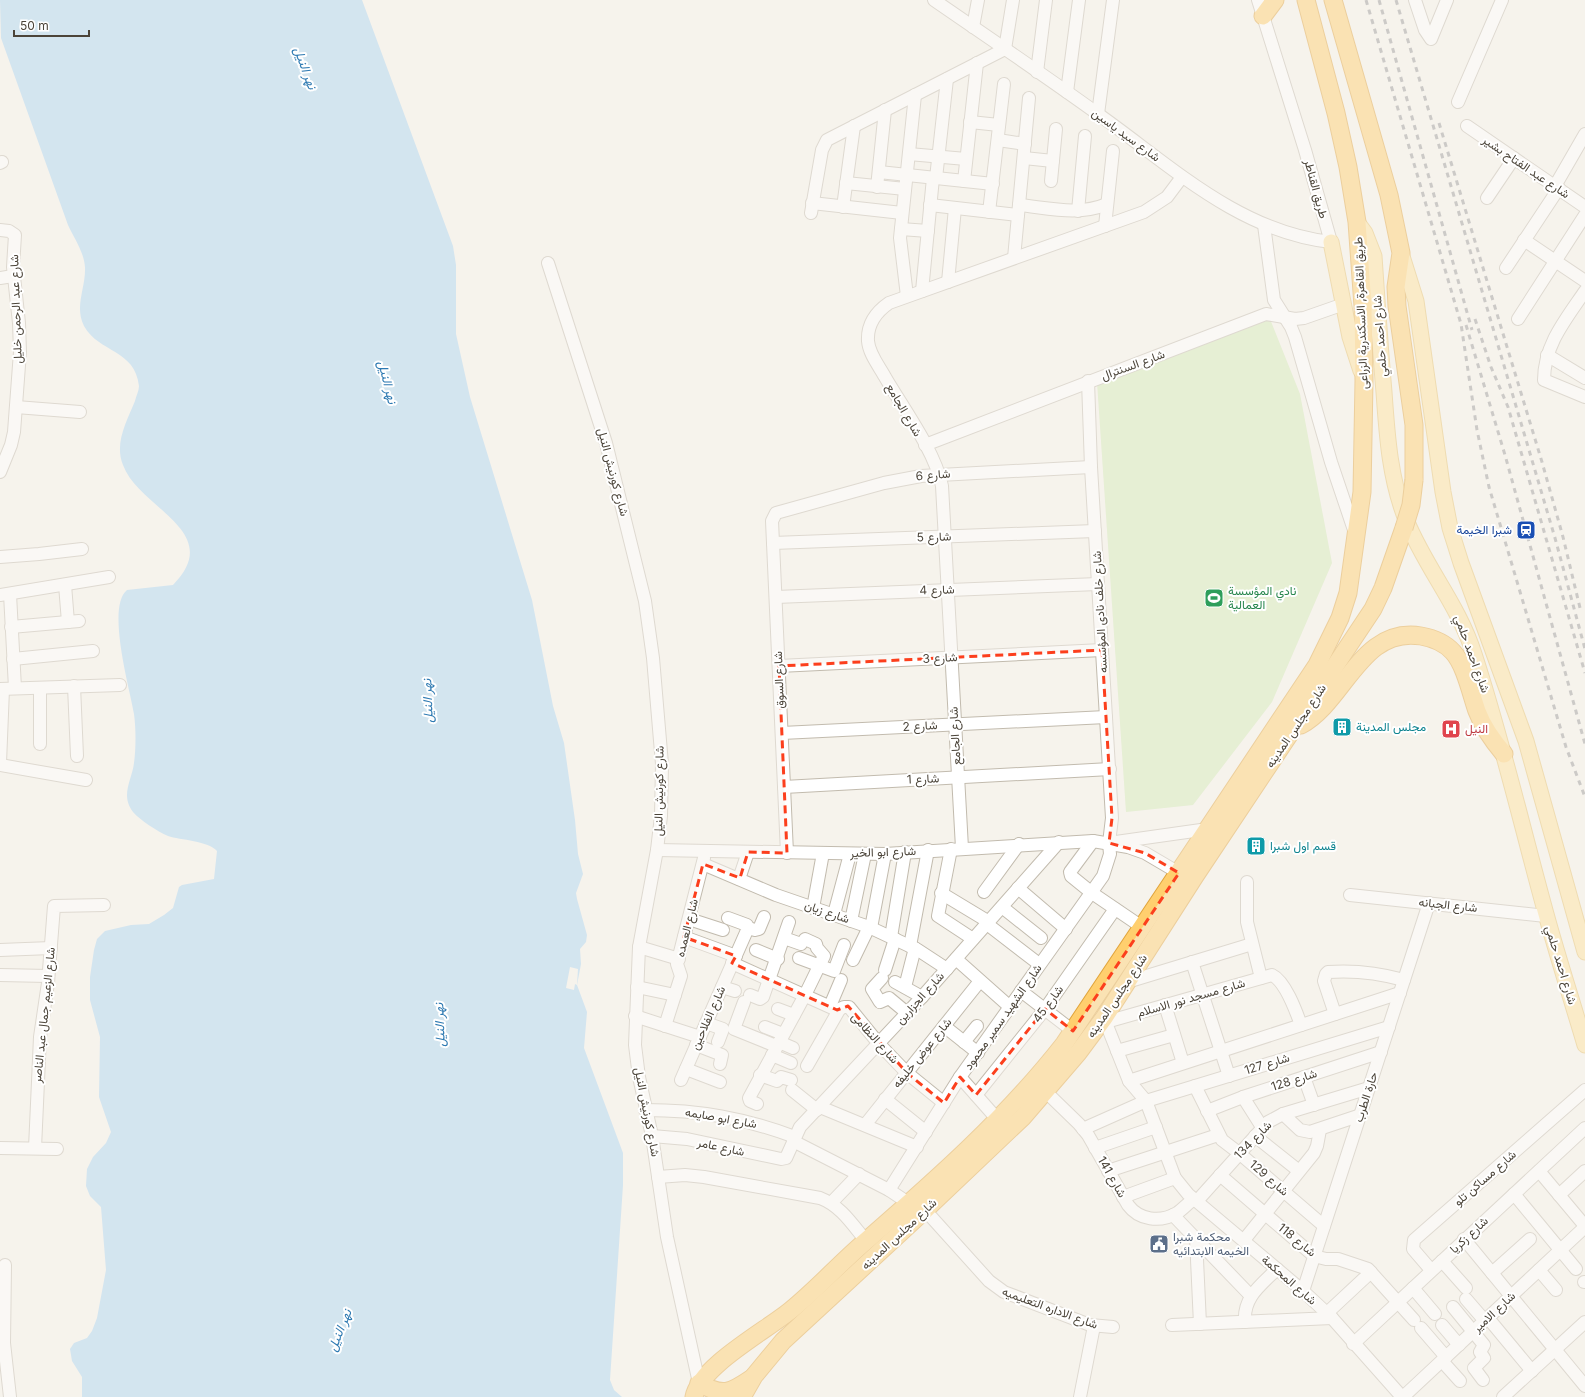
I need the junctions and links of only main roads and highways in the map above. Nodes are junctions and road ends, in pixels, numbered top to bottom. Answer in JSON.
{"nodes":[{"id":1,"x":1274,"y":0,"type":"edge"},
{"id":2,"x":1306,"y":0,"type":"edge"},
{"id":3,"x":1333,"y":0,"type":"edge"},
{"id":4,"x":1261,"y":8,"type":"edge"},
{"id":5,"x":1357,"y":222,"type":"junction"},
{"id":6,"x":1330,"y":242,"type":"road end"},
{"id":7,"x":1401,"y":253,"type":"junction"},
{"id":8,"x":1364,"y":381,"type":"junction"},
{"id":9,"x":1356,"y":536,"type":"joint"},
{"id":10,"x":1294,"y":728,"type":"junction"},
{"id":11,"x":1504,"y":754,"type":"junction"},
{"id":12,"x":1585,"y":952,"type":"edge"},
{"id":13,"x":1585,"y":1045,"type":"edge"},
{"id":14,"x":917,"y":1207,"type":"junction"},
{"id":15,"x":754,"y":1376,"type":"junction"},
{"id":16,"x":699,"y":1392,"type":"edge"},
{"id":17,"x":742,"y":1397,"type":"edge"}],
"edges":[{"from":1,"to":4,"type":"highway"},
{"from":2,"to":5,"type":"highway","name":"طريق القاهرة, الاسكندرية الزراعى"},
{"from":3,"to":7,"type":"highway"},
{"from":5,"to":8,"type":"highway","name":"طريق القاهرة, الاسكندرية الزراعى"},
{"from":5,"to":11,"type":"main road","name":"شارع احمد حلمي"},
{"from":6,"to":8,"type":"main road","name":"طريق القناطر"},
{"from":7,"to":10,"type":"highway","name":"شارع مجلس المدينه","bridge":true},
{"from":7,"to":12,"type":"main road","name":"شارع احمد حلمي"},
{"from":8,"to":9,"type":"highway","name":"طريق القاهرة, الاسكندرية الزراعى"},
{"from":9,"to":14,"type":"highway","name":"شارع مجلس المدينه"},
{"from":10,"to":11,"type":"highway"},
{"from":10,"to":14,"type":"highway","name":"شارع مجلس المدينه"},
{"from":11,"to":13,"type":"main road","name":"شارع احمد حلمي"},
{"from":14,"to":15,"type":"highway","name":"شارع مجلس المدينه"},
{"from":14,"to":16,"type":"highway","name":"شارع مجلس المدينه"},
{"from":15,"to":16,"type":"highway"},
{"from":15,"to":17,"type":"highway","name":"شارع مجلس المدينه"}]}
